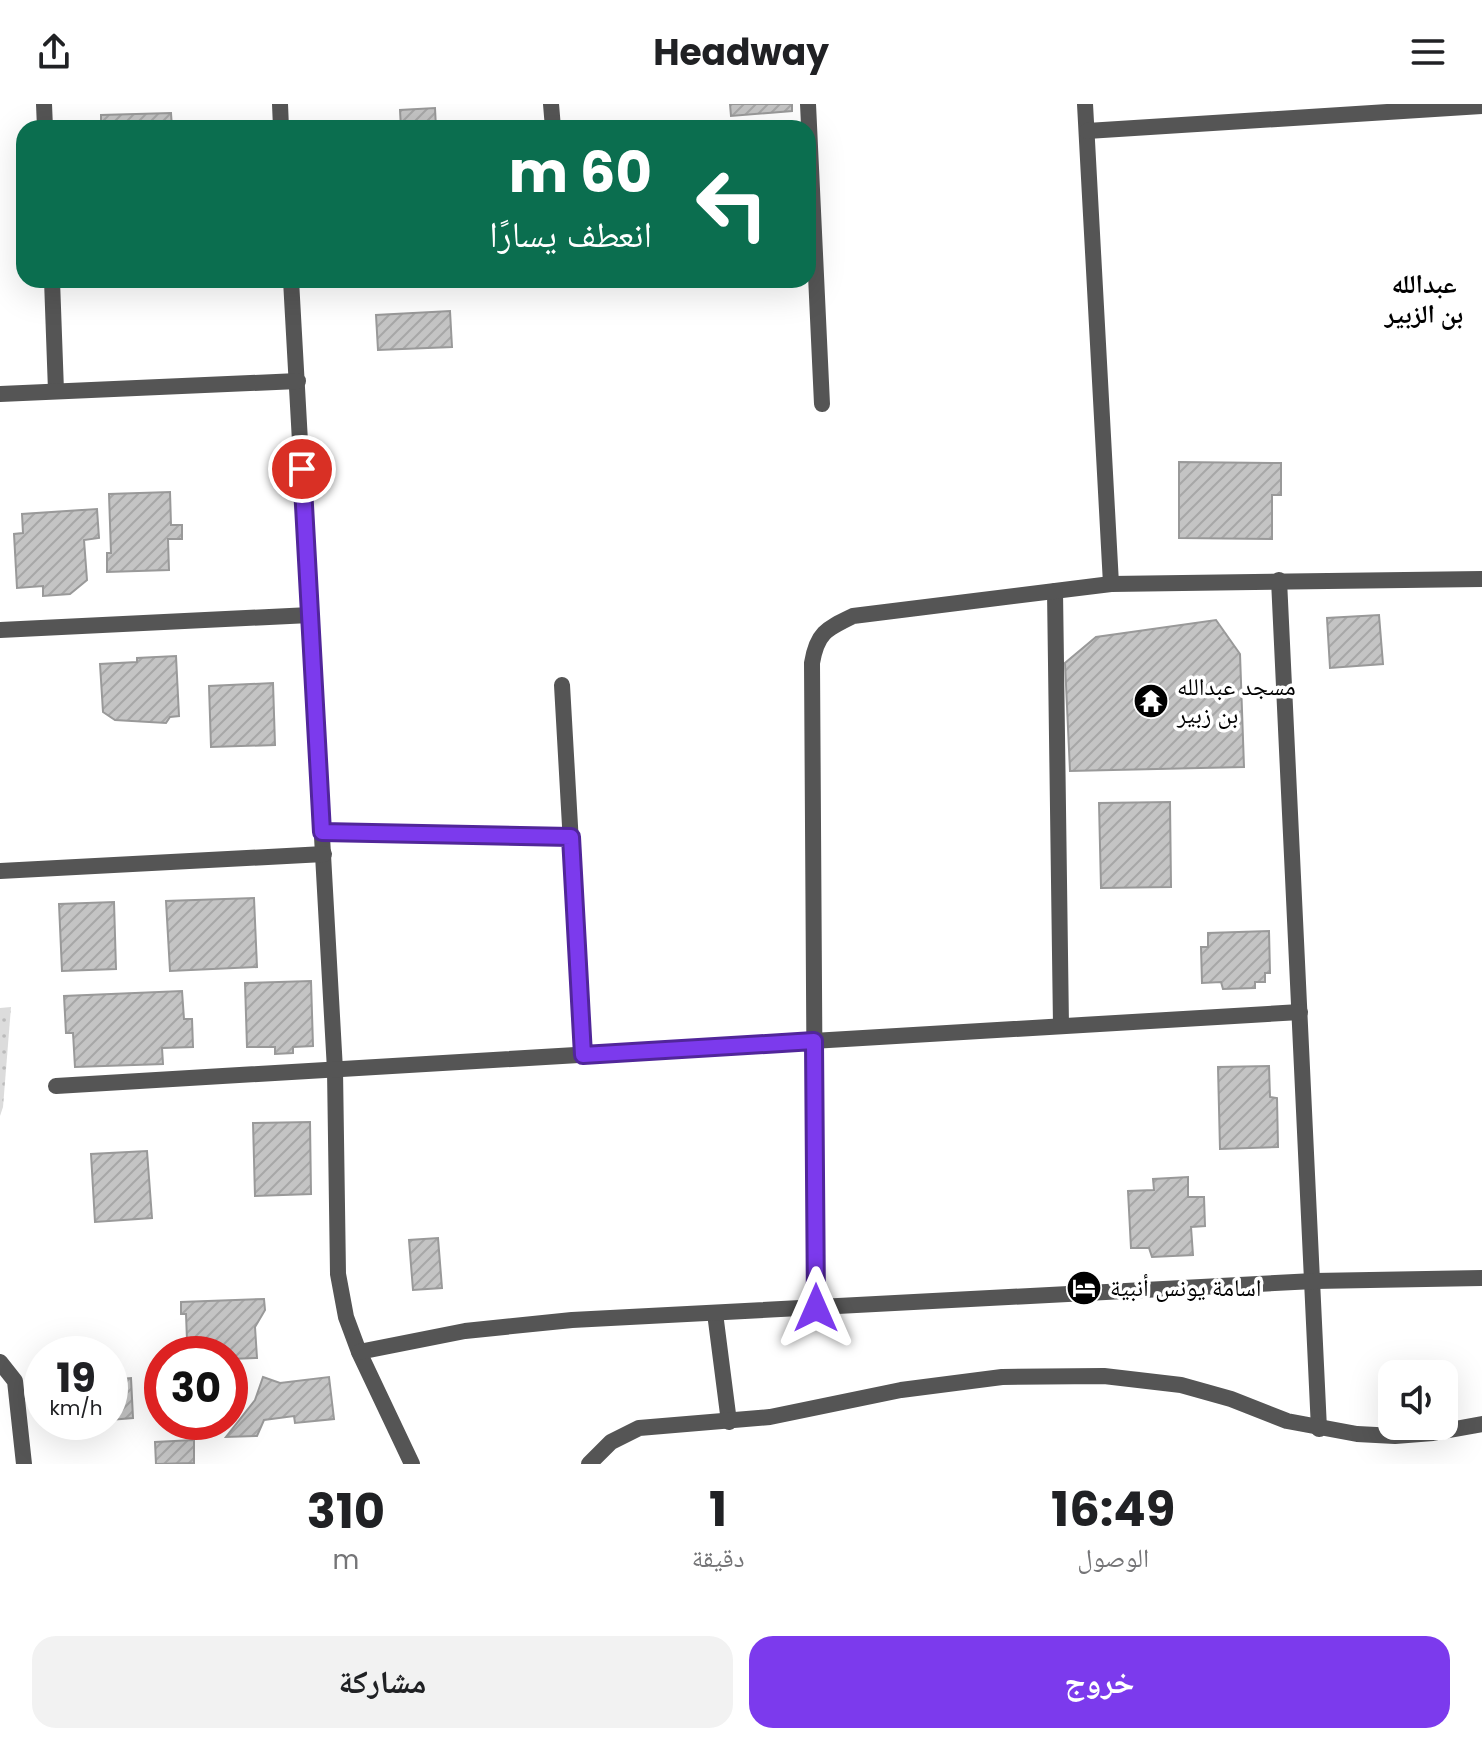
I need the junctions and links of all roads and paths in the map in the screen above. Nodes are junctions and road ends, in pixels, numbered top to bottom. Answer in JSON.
{"nodes":[{"id":1,"x":1085,"y":104,"type":"edge"},
{"id":2,"x":1482,"y":106,"type":"edge"},
{"id":3,"x":1087,"y":131,"type":"junction"},
{"id":4,"x":816,"y":275,"type":"edge"},
{"id":5,"x":52,"y":288,"type":"edge"},
{"id":6,"x":292,"y":288,"type":"edge"},
{"id":7,"x":298,"y":381,"type":"junction"},
{"id":8,"x":56,"y":391,"type":"junction"},
{"id":9,"x":0,"y":394,"type":"edge"},
{"id":10,"x":822,"y":404,"type":"dead end"},
{"id":11,"x":1482,"y":579,"type":"edge"},
{"id":12,"x":1279,"y":580,"type":"junction"},
{"id":13,"x":1111,"y":584,"type":"junction"},
{"id":14,"x":1055,"y":591,"type":"junction"},
{"id":15,"x":310,"y":615,"type":"junction"},
{"id":16,"x":0,"y":630,"type":"edge"},
{"id":17,"x":562,"y":685,"type":"dead end"},
{"id":18,"x":322,"y":832,"type":"junction"},
{"id":19,"x":571,"y":837,"type":"junction"},
{"id":20,"x":324,"y":854,"type":"junction"},
{"id":21,"x":0,"y":871,"type":"edge"},
{"id":22,"x":1300,"y":1012,"type":"junction"},
{"id":23,"x":1061,"y":1026,"type":"junction"},
{"id":24,"x":814,"y":1041,"type":"junction"},
{"id":25,"x":583,"y":1055,"type":"junction"},
{"id":26,"x":335,"y":1070,"type":"junction"},
{"id":27,"x":56,"y":1086,"type":"dead end"},
{"id":28,"x":1482,"y":1278,"type":"edge"},
{"id":29,"x":1314,"y":1281,"type":"junction"},
{"id":30,"x":816,"y":1308,"type":"junction"},
{"id":31,"x":715,"y":1313,"type":"junction"},
{"id":32,"x":359,"y":1352,"type":"junction"},
{"id":33,"x":0,"y":1362,"type":"edge"},
{"id":34,"x":729,"y":1422,"type":"junction"},
{"id":35,"x":1482,"y":1424,"type":"edge"},
{"id":36,"x":1319,"y":1429,"type":"junction"},
{"id":37,"x":24,"y":1464,"type":"edge"},
{"id":38,"x":412,"y":1464,"type":"edge"},
{"id":39,"x":589,"y":1464,"type":"edge"}],
"edges":[{"from":1,"to":3,"type":"street"},
{"from":2,"to":3,"type":"street"},
{"from":3,"to":13,"type":"street"},
{"from":4,"to":10,"type":"street"},
{"from":5,"to":8,"type":"street"},
{"from":6,"to":7,"type":"street"},
{"from":7,"to":8,"type":"street"},
{"from":7,"to":15,"type":"street"},
{"from":8,"to":9,"type":"street"},
{"from":11,"to":12,"type":"street"},
{"from":12,"to":13,"type":"street"},
{"from":12,"to":22,"type":"street"},
{"from":13,"to":14,"type":"street"},
{"from":14,"to":23,"type":"street"},
{"from":14,"to":24,"type":"street"},
{"from":15,"to":16,"type":"street"},
{"from":15,"to":18,"type":"street"},
{"from":17,"to":19,"type":"street"},
{"from":18,"to":19,"type":"lane"},
{"from":18,"to":20,"type":"street"},
{"from":19,"to":25,"type":"street"},
{"from":20,"to":21,"type":"street"},
{"from":20,"to":26,"type":"street"},
{"from":22,"to":23,"type":"street"},
{"from":22,"to":29,"type":"street"},
{"from":23,"to":24,"type":"street"},
{"from":24,"to":25,"type":"street"},
{"from":24,"to":30,"type":"street"},
{"from":25,"to":26,"type":"street"},
{"from":26,"to":27,"type":"street"},
{"from":26,"to":32,"type":"street"},
{"from":28,"to":29,"type":"street"},
{"from":29,"to":30,"type":"street"},
{"from":29,"to":36,"type":"street"},
{"from":30,"to":31,"type":"street"},
{"from":31,"to":32,"type":"street"},
{"from":31,"to":34,"type":"street"},
{"from":32,"to":38,"type":"street"},
{"from":33,"to":37,"type":"street"},
{"from":34,"to":36,"type":"street"},
{"from":34,"to":39,"type":"street"},
{"from":35,"to":36,"type":"street"}]}
